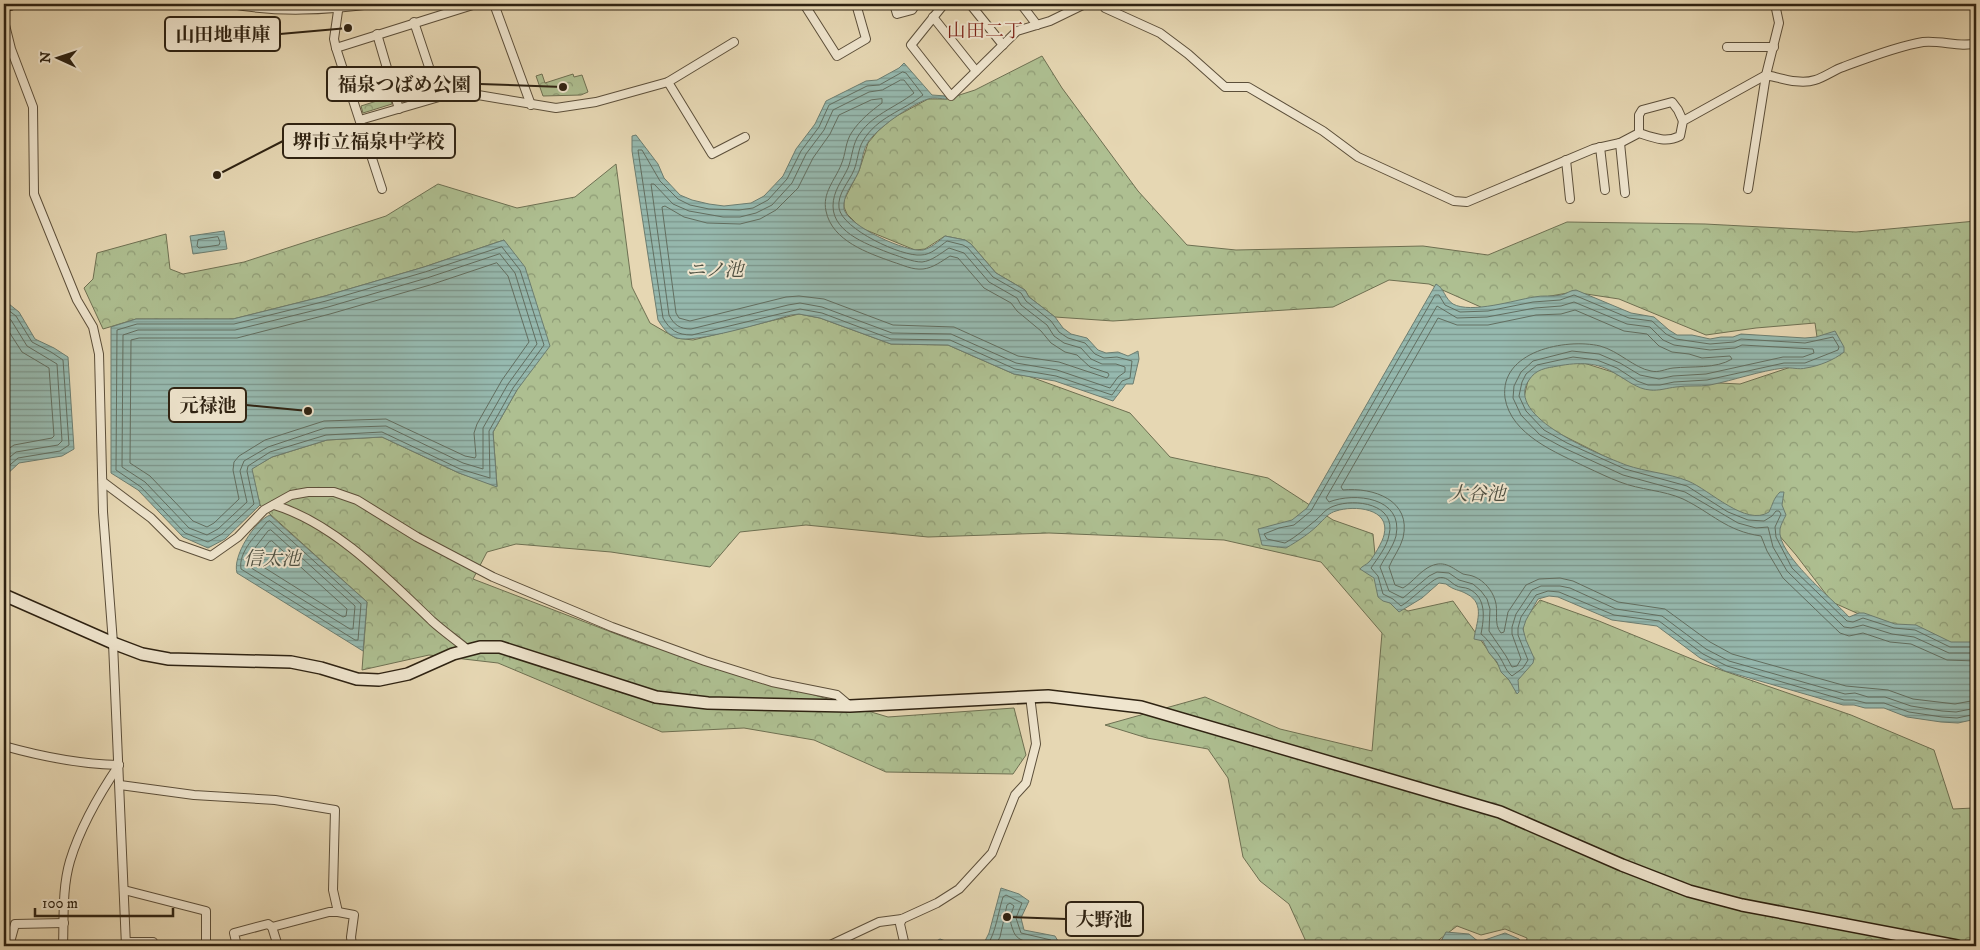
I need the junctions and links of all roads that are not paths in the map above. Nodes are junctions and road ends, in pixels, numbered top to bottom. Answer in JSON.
{"nodes":[{"id":1,"x":4,"y":4,"type":"edge"},
{"id":2,"x":10,"y":4,"type":"edge"},
{"id":3,"x":232,"y":4,"type":"edge"},
{"id":4,"x":372,"y":4,"type":"edge"},
{"id":5,"x":476,"y":4,"type":"edge"},
{"id":6,"x":494,"y":4,"type":"edge"},
{"id":7,"x":804,"y":4,"type":"edge"},
{"id":8,"x":856,"y":4,"type":"edge"},
{"id":9,"x":894,"y":4,"type":"edge"},
{"id":10,"x":916,"y":4,"type":"edge"},
{"id":11,"x":944,"y":4,"type":"edge"},
{"id":12,"x":970,"y":4,"type":"edge"},
{"id":13,"x":1021,"y":4,"type":"edge"},
{"id":14,"x":1085,"y":4,"type":"edge"},
{"id":15,"x":1775,"y":4,"type":"edge"},
{"id":16,"x":338,"y":6,"type":"edge"},
{"id":17,"x":1070,"y":7,"type":"edge"},
{"id":18,"x":1106,"y":8,"type":"dead end"},
{"id":19,"x":933,"y":17,"type":"junction"},
{"id":20,"x":4,"y":22,"type":"edge"},
{"id":21,"x":414,"y":22,"type":"junction"},
{"id":22,"x":1038,"y":25,"type":"junction"},
{"id":23,"x":377,"y":34,"type":"junction"},
{"id":24,"x":734,"y":42,"type":"dead end"},
{"id":25,"x":1976,"y":43,"type":"edge"},
{"id":26,"x":1003,"y":45,"type":"junction"},
{"id":27,"x":1727,"y":47,"type":"dead end"},
{"id":28,"x":336,"y":48,"type":"junction"},
{"id":29,"x":1774,"y":48,"type":"junction"},
{"id":30,"x":976,"y":71,"type":"junction"},
{"id":31,"x":1766,"y":74,"type":"junction"},
{"id":32,"x":668,"y":82,"type":"junction"},
{"id":33,"x":439,"y":97,"type":"junction"},
{"id":34,"x":531,"y":105,"type":"junction"},
{"id":35,"x":399,"y":109,"type":"junction"},
{"id":36,"x":360,"y":120,"type":"junction"},
{"id":37,"x":1683,"y":121,"type":"junction"},
{"id":38,"x":1639,"y":133,"type":"junction"},
{"id":39,"x":745,"y":137,"type":"dead end"},
{"id":40,"x":1620,"y":143,"type":"junction"},
{"id":41,"x":1600,"y":147,"type":"junction"},
{"id":42,"x":1566,"y":160,"type":"junction"},
{"id":43,"x":382,"y":189,"type":"dead end"},
{"id":44,"x":1748,"y":189,"type":"dead end"},
{"id":45,"x":1605,"y":190,"type":"dead end"},
{"id":46,"x":1625,"y":193,"type":"dead end"},
{"id":47,"x":1570,"y":199,"type":"dead end"},
{"id":48,"x":102,"y":482,"type":"junction"},
{"id":49,"x":274,"y":505,"type":"junction"},
{"id":50,"x":4,"y":595,"type":"edge"},
{"id":51,"x":112,"y":642,"type":"junction"},
{"id":52,"x":468,"y":650,"type":"junction"},
{"id":53,"x":1030,"y":696,"type":"junction"},
{"id":54,"x":850,"y":706,"type":"junction"},
{"id":55,"x":4,"y":746,"type":"edge"},
{"id":56,"x":119,"y":764,"type":"junction"},
{"id":57,"x":120,"y":785,"type":"junction"},
{"id":58,"x":124,"y":890,"type":"junction"},
{"id":59,"x":338,"y":912,"type":"junction"},
{"id":60,"x":902,"y":919,"type":"junction"},
{"id":61,"x":64,"y":924,"type":"junction"},
{"id":62,"x":272,"y":927,"type":"junction"},
{"id":63,"x":153,"y":942,"type":"dead end"},
{"id":64,"x":126,"y":944,"type":"edge"},
{"id":65,"x":9,"y":946,"type":"edge"},
{"id":66,"x":63,"y":946,"type":"edge"},
{"id":67,"x":206,"y":946,"type":"edge"},
{"id":68,"x":237,"y":946,"type":"edge"},
{"id":69,"x":278,"y":946,"type":"edge"},
{"id":70,"x":352,"y":946,"type":"edge"},
{"id":71,"x":828,"y":946,"type":"edge"},
{"id":72,"x":905,"y":946,"type":"edge"},
{"id":73,"x":1957,"y":946,"type":"edge"}],
"edges":[{"from":1,"to":2,"type":"street"},
{"from":3,"to":16,"type":"street"},
{"from":4,"to":16,"type":"street"},
{"from":5,"to":21,"type":"street"},
{"from":6,"to":34,"type":"street"},
{"from":7,"to":8,"type":"street"},
{"from":9,"to":10,"type":"street"},
{"from":11,"to":19,"type":"street"},
{"from":12,"to":26,"type":"street"},
{"from":13,"to":22,"type":"street"},
{"from":14,"to":17,"type":"street"},
{"from":15,"to":29,"type":"street"},
{"from":16,"to":28,"type":"street"},
{"from":17,"to":22,"type":"street"},
{"from":18,"to":42,"type":"street"},
{"from":19,"to":30,"type":"street"},
{"from":19,"to":30,"type":"street"},
{"from":20,"to":48,"type":"street"},
{"from":21,"to":23,"type":"street"},
{"from":21,"to":33,"type":"street"},
{"from":22,"to":26,"type":"street"},
{"from":23,"to":28,"type":"street"},
{"from":23,"to":35,"type":"street"},
{"from":24,"to":32,"type":"street"},
{"from":25,"to":31,"type":"street"},
{"from":26,"to":30,"type":"street"},
{"from":27,"to":29,"type":"street"},
{"from":28,"to":36,"type":"street"},
{"from":29,"to":31,"type":"street"},
{"from":31,"to":37,"type":"street"},
{"from":31,"to":44,"type":"street"},
{"from":32,"to":34,"type":"street"},
{"from":32,"to":39,"type":"street"},
{"from":33,"to":34,"type":"street"},
{"from":33,"to":35,"type":"street"},
{"from":35,"to":36,"type":"street"},
{"from":36,"to":43,"type":"street"},
{"from":37,"to":38,"type":"street"},
{"from":37,"to":38,"type":"street"},
{"from":38,"to":40,"type":"street"},
{"from":40,"to":41,"type":"street"},
{"from":40,"to":46,"type":"street"},
{"from":41,"to":42,"type":"street"},
{"from":41,"to":45,"type":"street"},
{"from":42,"to":47,"type":"street"},
{"from":48,"to":49,"type":"street"},
{"from":48,"to":51,"type":"street"},
{"from":49,"to":52,"type":"street"},
{"from":49,"to":54,"type":"street"},
{"from":50,"to":51,"type":"street"},
{"from":51,"to":52,"type":"street"},
{"from":51,"to":56,"type":"street"},
{"from":52,"to":54,"type":"street"},
{"from":53,"to":54,"type":"street"},
{"from":53,"to":60,"type":"street"},
{"from":53,"to":73,"type":"street"},
{"from":55,"to":56,"type":"street"},
{"from":56,"to":57,"type":"street"},
{"from":56,"to":61,"type":"street"},
{"from":57,"to":58,"type":"street"},
{"from":57,"to":59,"type":"street"},
{"from":58,"to":64,"type":"street"},
{"from":58,"to":67,"type":"street"},
{"from":59,"to":62,"type":"street"},
{"from":59,"to":70,"type":"street"},
{"from":60,"to":71,"type":"street"},
{"from":60,"to":72,"type":"street"},
{"from":61,"to":65,"type":"street"},
{"from":61,"to":66,"type":"street"},
{"from":62,"to":68,"type":"street"},
{"from":62,"to":69,"type":"street"},
{"from":63,"to":64,"type":"street"}]}
